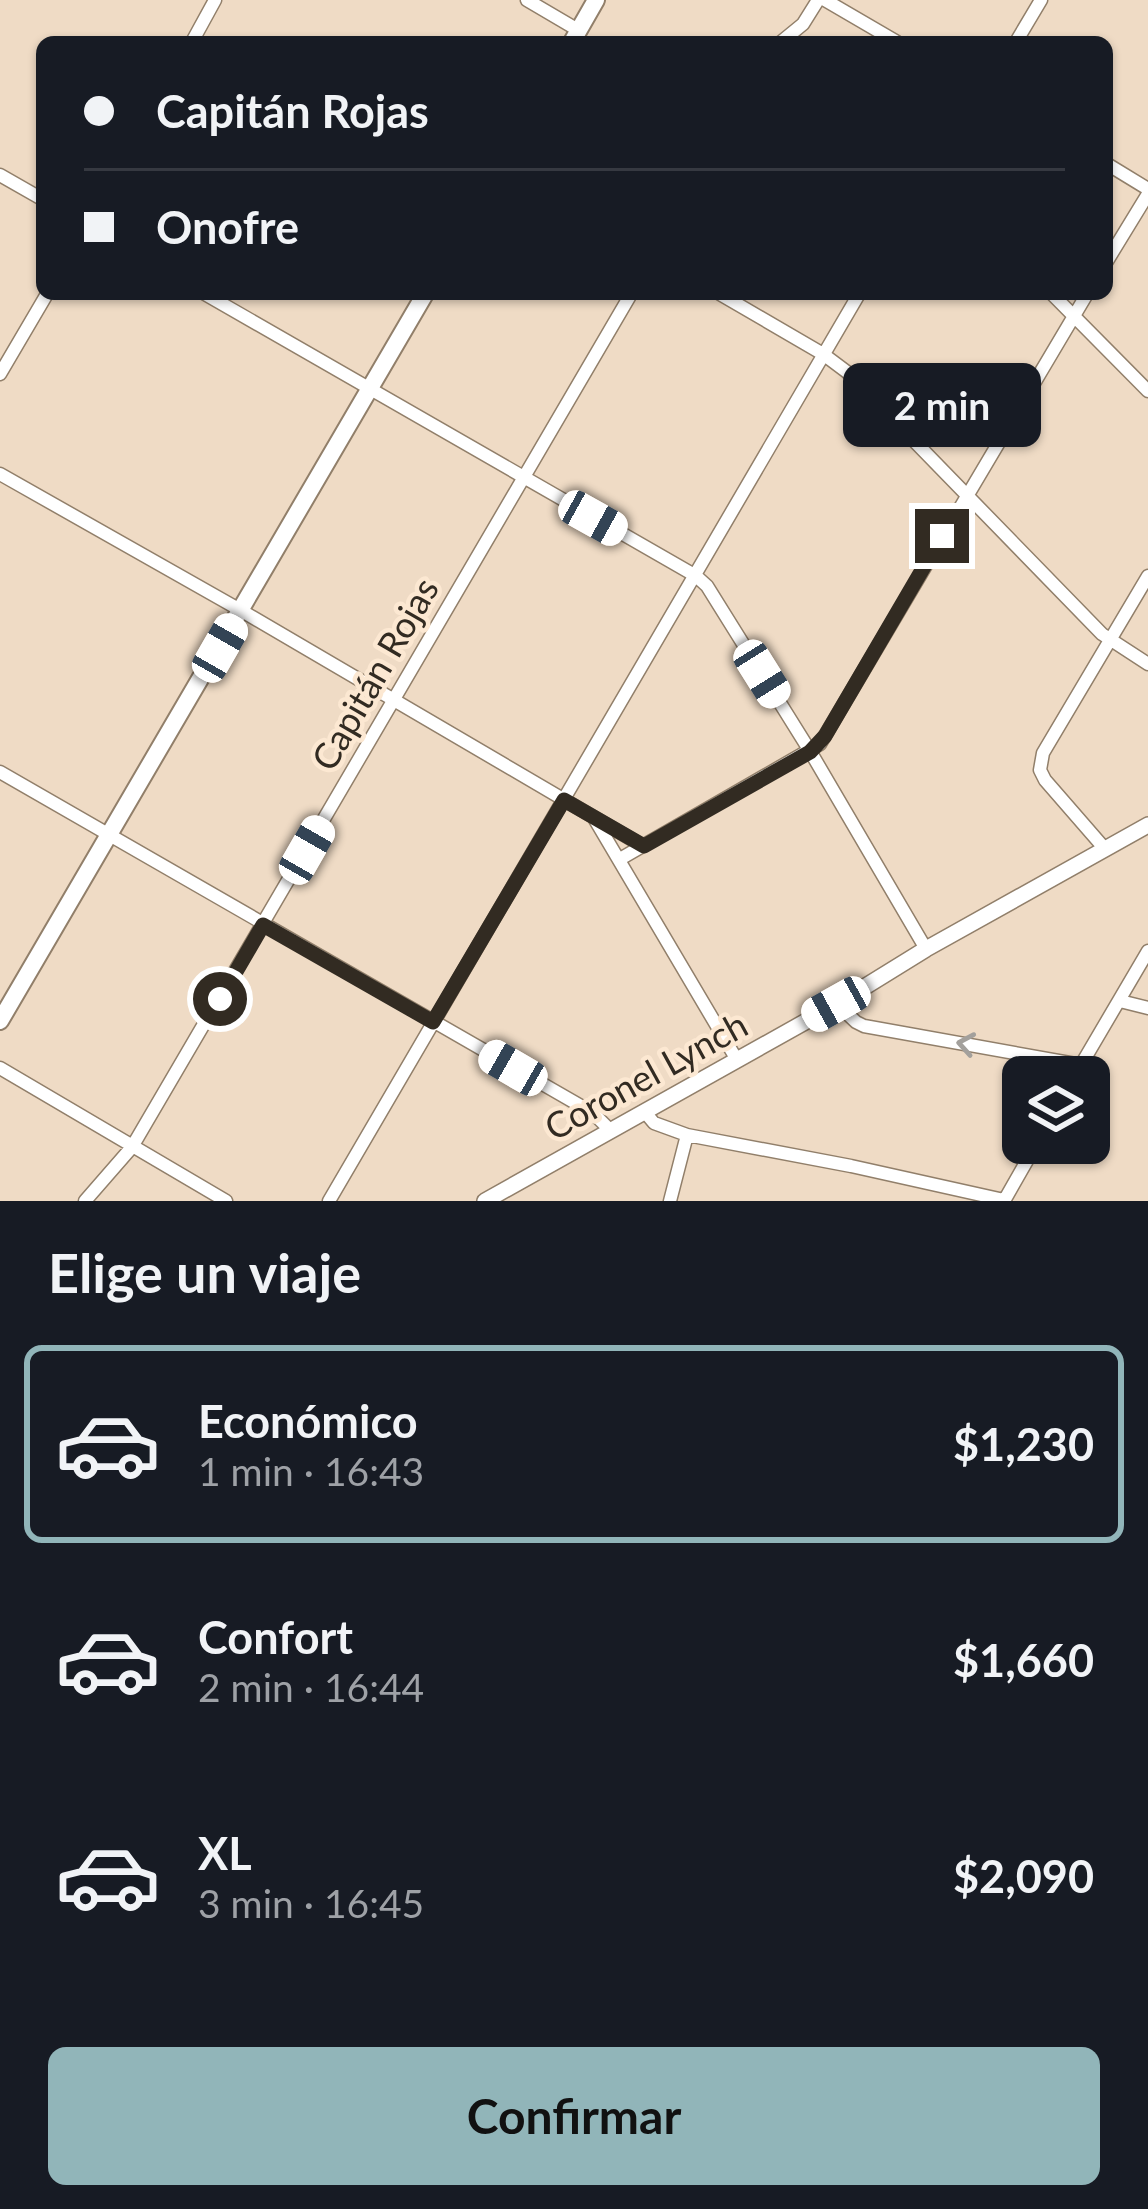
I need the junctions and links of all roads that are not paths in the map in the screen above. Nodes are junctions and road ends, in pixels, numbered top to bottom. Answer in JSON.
{"nodes":[{"id":1,"x":214,"y":0,"type":"edge"},
{"id":2,"x":526,"y":0,"type":"edge"},
{"id":3,"x":596,"y":0,"type":"edge"},
{"id":4,"x":821,"y":0,"type":"edge"},
{"id":5,"x":1041,"y":0,"type":"edge"},
{"id":6,"x":795,"y":31,"type":"junction"},
{"id":7,"x":195,"y":36,"type":"edge"},
{"id":8,"x":575,"y":36,"type":"edge"},
{"id":9,"x":789,"y":36,"type":"edge"},
{"id":10,"x":800,"y":36,"type":"edge"},
{"id":11,"x":886,"y":36,"type":"edge"},
{"id":12,"x":1020,"y":36,"type":"edge"},
{"id":13,"x":1113,"y":168,"type":"edge"},
{"id":14,"x":0,"y":175,"type":"edge"},
{"id":15,"x":1148,"y":191,"type":"edge"},
{"id":16,"x":36,"y":196,"type":"edge"},
{"id":17,"x":1113,"y":251,"type":"edge"},
{"id":18,"x":43,"y":300,"type":"edge"},
{"id":19,"x":215,"y":300,"type":"edge"},
{"id":20,"x":421,"y":300,"type":"edge"},
{"id":21,"x":628,"y":300,"type":"edge"},
{"id":22,"x":730,"y":300,"type":"edge"},
{"id":23,"x":855,"y":300,"type":"edge"},
{"id":24,"x":1058,"y":300,"type":"edge"},
{"id":25,"x":1083,"y":300,"type":"edge"},
{"id":26,"x":1074,"y":316,"type":"junction"},
{"id":27,"x":823,"y":354,"type":"junction"},
{"id":28,"x":0,"y":374,"type":"edge"},
{"id":29,"x":369,"y":389,"type":"junction"},
{"id":30,"x":1148,"y":392,"type":"edge"},
{"id":31,"x":0,"y":474,"type":"edge"},
{"id":32,"x":525,"y":479,"type":"junction"},
{"id":33,"x":965,"y":496,"type":"junction"},
{"id":34,"x":696,"y":576,"type":"junction"},
{"id":35,"x":1148,"y":576,"type":"edge"},
{"id":36,"x":242,"y":611,"type":"junction"},
{"id":37,"x":1110,"y":640,"type":"junction"},
{"id":38,"x":1148,"y":664,"type":"edge"},
{"id":39,"x":393,"y":701,"type":"junction"},
{"id":40,"x":810,"y":752,"type":"junction"},
{"id":41,"x":0,"y":772,"type":"edge"},
{"id":42,"x":564,"y":800,"type":"junction"},
{"id":43,"x":594,"y":817,"type":"junction"},
{"id":44,"x":1148,"y":825,"type":"edge"},
{"id":45,"x":109,"y":836,"type":"junction"},
{"id":46,"x":644,"y":846,"type":"junction"},
{"id":47,"x":1105,"y":849,"type":"junction"},
{"id":48,"x":620,"y":860,"type":"junction"},
{"id":49,"x":263,"y":925,"type":"junction"},
{"id":50,"x":926,"y":949,"type":"junction"},
{"id":51,"x":1148,"y":951,"type":"edge"},
{"id":52,"x":1120,"y":1001,"type":"junction"},
{"id":53,"x":836,"y":1004,"type":"junction"},
{"id":54,"x":1148,"y":1008,"type":"edge"},
{"id":55,"x":0,"y":1021,"type":"edge"},
{"id":56,"x":433,"y":1022,"type":"junction"},
{"id":57,"x":1007,"y":1056,"type":"edge"},
{"id":58,"x":1087,"y":1056,"type":"edge"},
{"id":59,"x":737,"y":1060,"type":"junction"},
{"id":60,"x":0,"y":1068,"type":"edge"},
{"id":61,"x":644,"y":1111,"type":"junction"},
{"id":62,"x":610,"y":1130,"type":"junction"},
{"id":63,"x":687,"y":1135,"type":"junction"},
{"id":64,"x":132,"y":1147,"type":"junction"},
{"id":65,"x":1025,"y":1164,"type":"edge"},
{"id":66,"x":86,"y":1201,"type":"edge"},
{"id":67,"x":226,"y":1201,"type":"edge"},
{"id":68,"x":329,"y":1201,"type":"edge"},
{"id":69,"x":485,"y":1201,"type":"edge"},
{"id":70,"x":670,"y":1201,"type":"edge"},
{"id":71,"x":1004,"y":1201,"type":"edge"}],
"edges":[{"from":1,"to":7,"type":"street"},
{"from":2,"to":8,"type":"street"},
{"from":3,"to":8,"type":"main road"},
{"from":4,"to":6,"type":"street"},
{"from":4,"to":11,"type":"street"},
{"from":5,"to":12,"type":"street"},
{"from":6,"to":9,"type":"street"},
{"from":6,"to":10,"type":"street"},
{"from":13,"to":15,"type":"street"},
{"from":14,"to":16,"type":"street"},
{"from":15,"to":17,"type":"street"},
{"from":18,"to":28,"type":"street"},
{"from":19,"to":29,"type":"street"},
{"from":20,"to":29,"type":"main road"},
{"from":21,"to":32,"type":"street","name":"Capitán Rojas"},
{"from":22,"to":27,"type":"street"},
{"from":23,"to":27,"type":"street"},
{"from":24,"to":26,"type":"street"},
{"from":25,"to":26,"type":"street"},
{"from":26,"to":30,"type":"street"},
{"from":26,"to":33,"type":"street"},
{"from":27,"to":33,"type":"street"},
{"from":27,"to":34,"type":"street"},
{"from":29,"to":32,"type":"street"},
{"from":29,"to":36,"type":"main road"},
{"from":31,"to":36,"type":"street"},
{"from":32,"to":34,"type":"street"},
{"from":32,"to":39,"type":"street","name":"Capitán Rojas"},
{"from":33,"to":37,"type":"street"},
{"from":33,"to":40,"type":"street"},
{"from":34,"to":40,"type":"street"},
{"from":34,"to":42,"type":"street"},
{"from":35,"to":37,"type":"street"},
{"from":36,"to":39,"type":"street"},
{"from":36,"to":45,"type":"main road"},
{"from":37,"to":38,"type":"street"},
{"from":37,"to":47,"type":"street"},
{"from":39,"to":42,"type":"street"},
{"from":39,"to":49,"type":"street","name":"Capitán Rojas"},
{"from":40,"to":46,"type":"street"},
{"from":40,"to":50,"type":"street"},
{"from":41,"to":45,"type":"street"},
{"from":42,"to":43,"type":"street"},
{"from":42,"to":56,"type":"street"},
{"from":43,"to":46,"type":"street"},
{"from":43,"to":48,"type":"street"},
{"from":44,"to":47,"type":"street","name":"Coronel Lynch"},
{"from":45,"to":49,"type":"street"},
{"from":45,"to":55,"type":"main road"},
{"from":46,"to":48,"type":"street"},
{"from":47,"to":50,"type":"street","name":"Coronel Lynch"},
{"from":48,"to":59,"type":"street"},
{"from":49,"to":56,"type":"street"},
{"from":49,"to":64,"type":"street","name":"Capitán Rojas"},
{"from":50,"to":53,"type":"street","name":"Coronel Lynch"},
{"from":51,"to":52,"type":"street"},
{"from":52,"to":54,"type":"street"},
{"from":52,"to":58,"type":"street"},
{"from":57,"to":53,"type":"street","one_way":true},
{"from":53,"to":59,"type":"street","name":"Coronel Lynch"},
{"from":56,"to":62,"type":"street"},
{"from":56,"to":68,"type":"street"},
{"from":59,"to":61,"type":"street","name":"Coronel Lynch"},
{"from":60,"to":64,"type":"street"},
{"from":61,"to":62,"type":"street","name":"Coronel Lynch"},
{"from":61,"to":63,"type":"street"},
{"from":62,"to":69,"type":"street","name":"Coronel Lynch"},
{"from":63,"to":70,"type":"street"},
{"from":63,"to":71,"type":"street"},
{"from":64,"to":66,"type":"street","name":"Capitán Rojas"},
{"from":64,"to":67,"type":"street"},
{"from":65,"to":71,"type":"street"}]}
